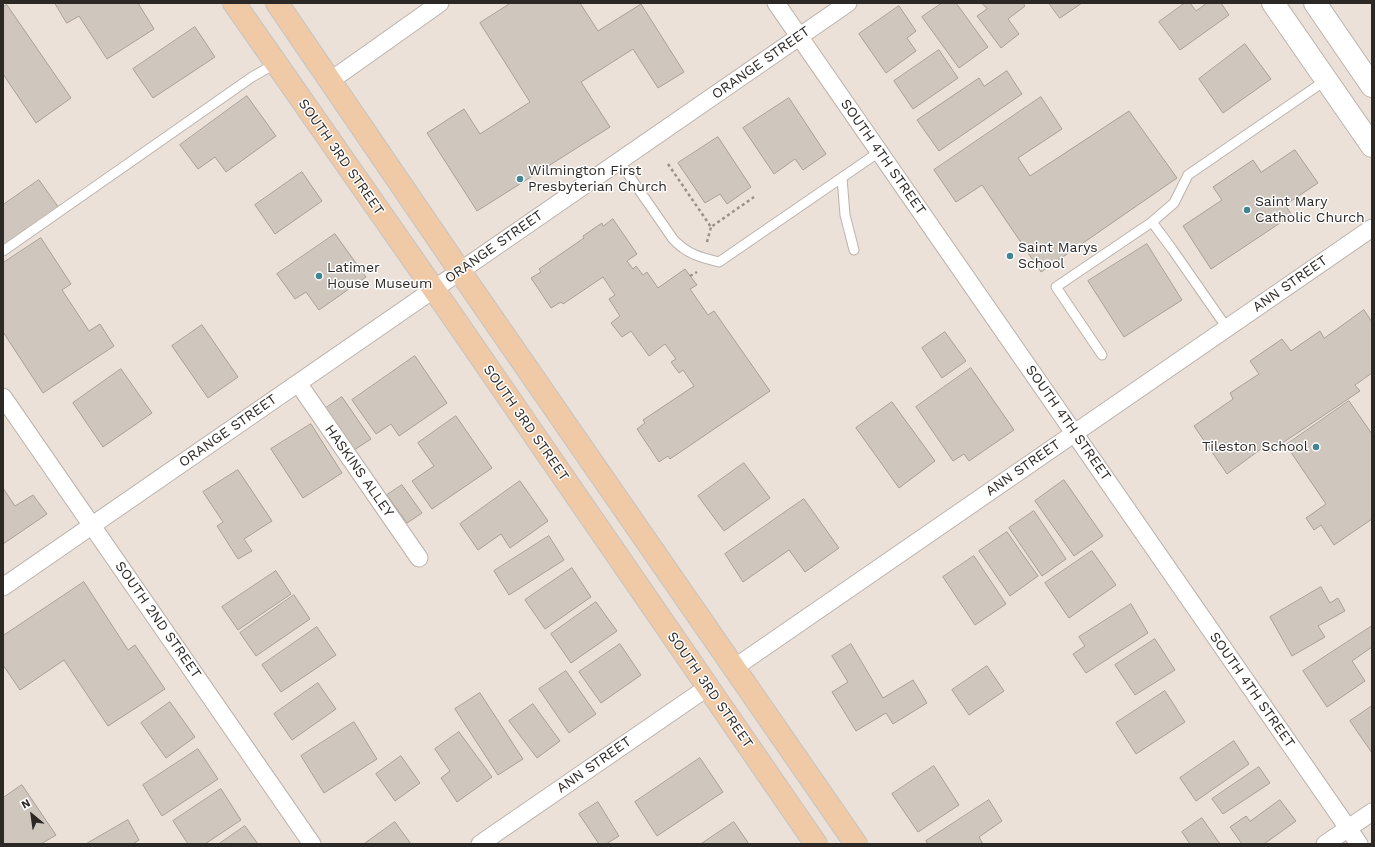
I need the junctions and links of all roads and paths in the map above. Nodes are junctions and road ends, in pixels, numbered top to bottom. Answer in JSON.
{"nodes":[{"id":1,"x":234,"y":3,"type":"edge"},
{"id":2,"x":277,"y":3,"type":"edge"},
{"id":3,"x":440,"y":3,"type":"edge"},
{"id":4,"x":776,"y":3,"type":"edge"},
{"id":5,"x":848,"y":3,"type":"edge"},
{"id":6,"x":1273,"y":3,"type":"edge"},
{"id":7,"x":1315,"y":3,"type":"edge"},
{"id":8,"x":800,"y":36,"type":"junction"},
{"id":9,"x":275,"y":64,"type":"junction"},
{"id":10,"x":1326,"y":80,"type":"junction"},
{"id":11,"x":330,"y":81,"type":"junction"},
{"id":12,"x":1372,"y":86,"type":"edge"},
{"id":13,"x":1372,"y":146,"type":"edge"},
{"id":14,"x":879,"y":152,"type":"junction"},
{"id":15,"x":619,"y":161,"type":"junction"},
{"id":16,"x":668,"y":164,"type":"dead end"},
{"id":17,"x":842,"y":178,"type":"junction"},
{"id":18,"x":754,"y":197,"type":"dead end"},
{"id":19,"x":1152,"y":222,"type":"junction"},
{"id":20,"x":1372,"y":228,"type":"edge"},
{"id":21,"x":854,"y":250,"type":"dead end"},
{"id":22,"x":3,"y":251,"type":"edge"},
{"id":23,"x":459,"y":271,"type":"junction"},
{"id":24,"x":434,"y":289,"type":"junction"},
{"id":25,"x":1227,"y":328,"type":"junction"},
{"id":26,"x":1102,"y":355,"type":"dead end"},
{"id":27,"x":298,"y":383,"type":"junction"},
{"id":28,"x":3,"y":397,"type":"edge"},
{"id":29,"x":1074,"y":433,"type":"junction"},
{"id":30,"x":92,"y":526,"type":"junction"},
{"id":31,"x":419,"y":558,"type":"dead end"},
{"id":32,"x":3,"y":587,"type":"edge"},
{"id":33,"x":734,"y":668,"type":"junction"},
{"id":34,"x":708,"y":687,"type":"junction"},
{"id":35,"x":1372,"y":812,"type":"edge"},
{"id":36,"x":1348,"y":828,"type":"junction"},
{"id":37,"x":312,"y":844,"type":"edge"},
{"id":38,"x":480,"y":844,"type":"edge"},
{"id":39,"x":816,"y":844,"type":"edge"},
{"id":40,"x":856,"y":844,"type":"edge"},
{"id":41,"x":1325,"y":844,"type":"edge"},
{"id":42,"x":1359,"y":844,"type":"edge"}],
"edges":[{"from":1,"to":9,"type":"main road","name":"SOUTH 3RD STREET"},
{"from":2,"to":11,"type":"main road"},
{"from":3,"to":11,"type":"street"},
{"from":4,"to":8,"type":"street","name":"SOUTH 4TH STREET"},
{"from":5,"to":8,"type":"street","name":"ORANGE STREET"},
{"from":6,"to":10,"type":"street"},
{"from":7,"to":12,"type":"street"},
{"from":8,"to":14,"type":"street","name":"SOUTH 4TH STREET"},
{"from":8,"to":15,"type":"street","name":"ORANGE STREET"},
{"from":9,"to":22,"type":"lane"},
{"from":9,"to":24,"type":"main road","name":"SOUTH 3RD STREET"},
{"from":10,"to":13,"type":"street"},
{"from":10,"to":19,"type":"lane"},
{"from":11,"to":23,"type":"main road"},
{"from":14,"to":17,"type":"lane"},
{"from":14,"to":29,"type":"street","name":"SOUTH 4TH STREET"},
{"from":15,"to":17,"type":"lane"},
{"from":15,"to":23,"type":"street","name":"ORANGE STREET"},
{"from":16,"to":18,"type":"path"},
{"from":17,"to":21,"type":"lane"},
{"from":19,"to":25,"type":"lane"},
{"from":19,"to":26,"type":"lane"},
{"from":20,"to":25,"type":"street","name":"ANN STREET"},
{"from":23,"to":24,"type":"street","name":"ORANGE STREET"},
{"from":23,"to":33,"type":"main road"},
{"from":24,"to":27,"type":"street","name":"ORANGE STREET"},
{"from":24,"to":34,"type":"main road","name":"SOUTH 3RD STREET"},
{"from":25,"to":29,"type":"street","name":"ANN STREET"},
{"from":27,"to":30,"type":"street","name":"ORANGE STREET"},
{"from":27,"to":31,"type":"street","name":"HASKINS ALLEY"},
{"from":28,"to":30,"type":"street","name":"SOUTH 2ND STREET"},
{"from":29,"to":33,"type":"street","name":"ANN STREET"},
{"from":29,"to":36,"type":"street","name":"SOUTH 4TH STREET"},
{"from":30,"to":32,"type":"street","name":"ORANGE STREET"},
{"from":30,"to":37,"type":"street","name":"SOUTH 2ND STREET"},
{"from":33,"to":40,"type":"main road"},
{"from":34,"to":38,"type":"street","name":"ANN STREET"},
{"from":34,"to":39,"type":"main road","name":"SOUTH 3RD STREET"},
{"from":35,"to":36,"type":"street"},
{"from":36,"to":41,"type":"street"},
{"from":36,"to":42,"type":"street","name":"SOUTH 4TH STREET"}]}
